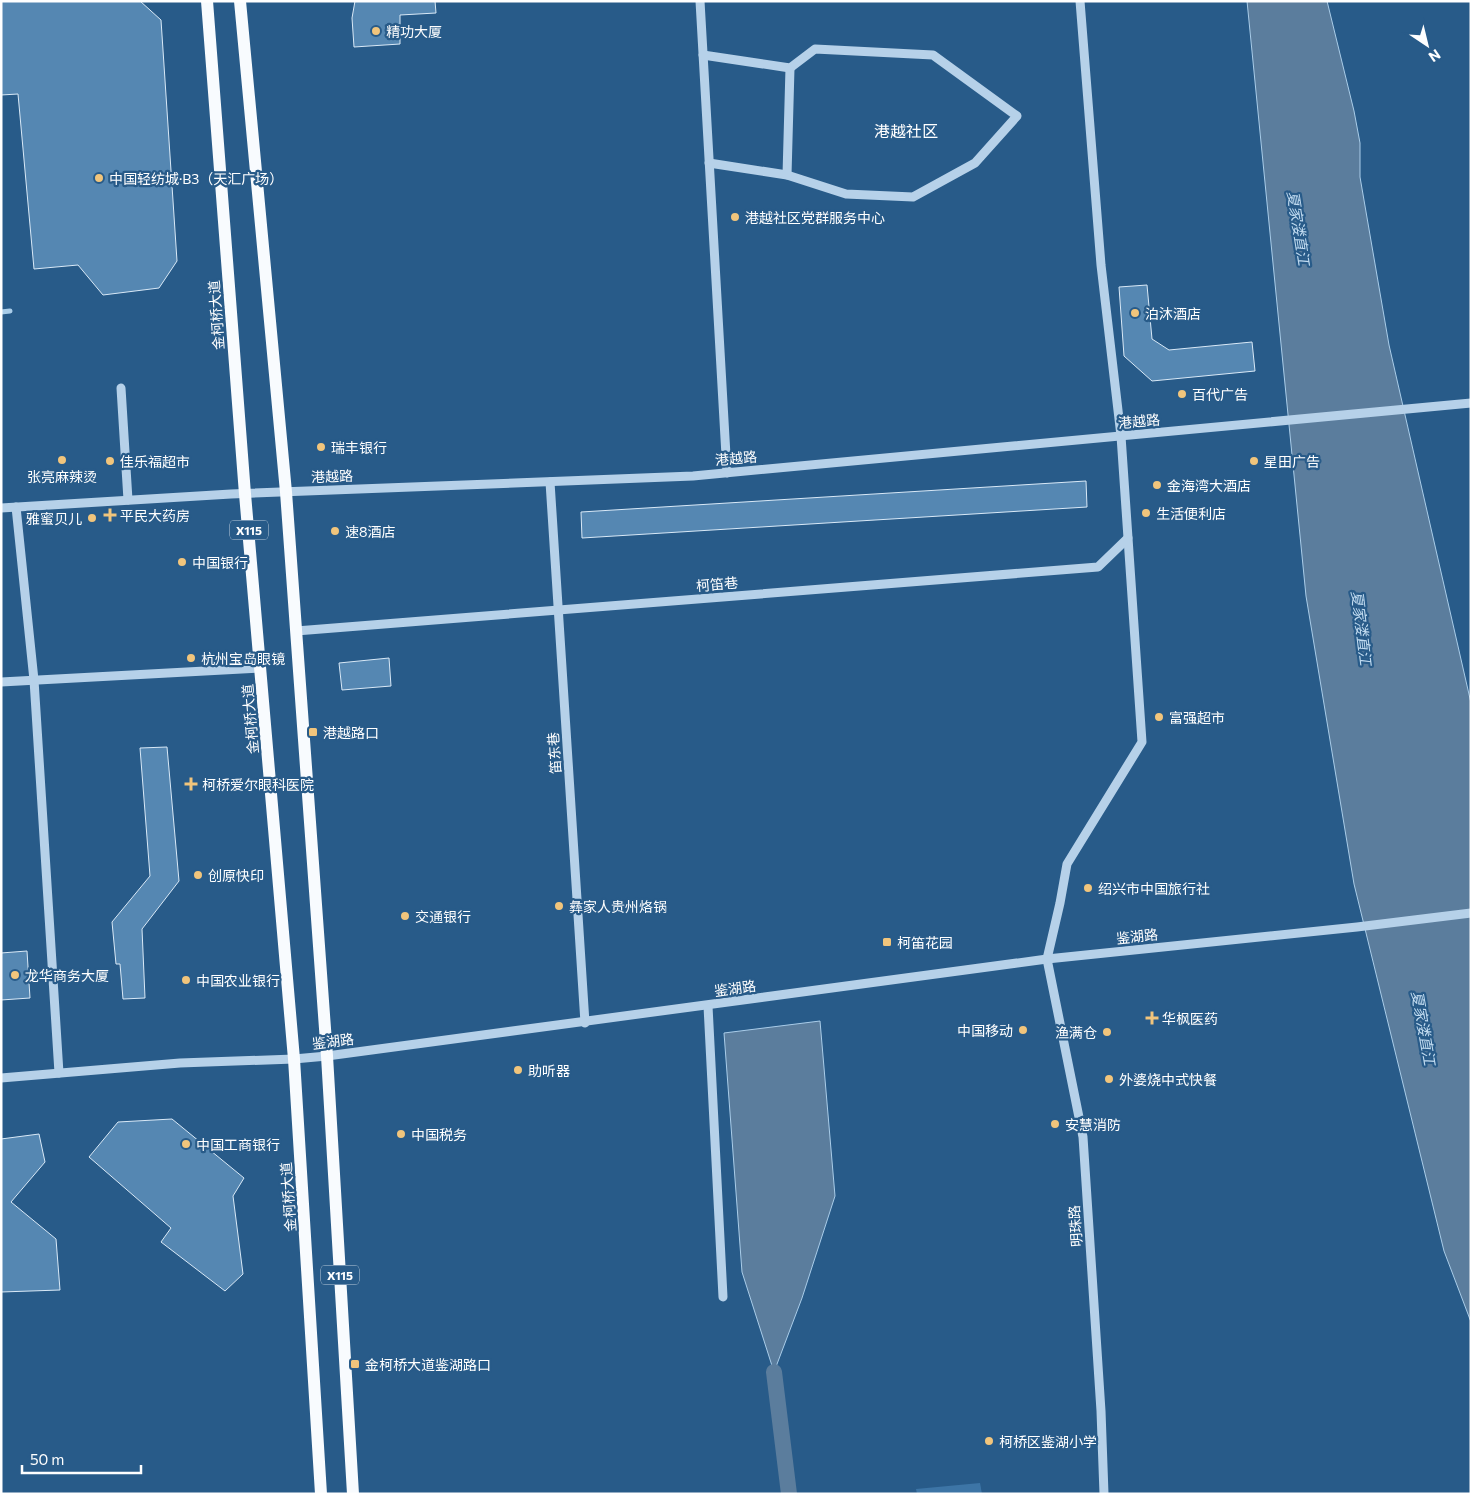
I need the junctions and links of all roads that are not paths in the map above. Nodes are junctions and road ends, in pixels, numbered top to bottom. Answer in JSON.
{"nodes":[{"id":1,"x":207,"y":1,"type":"edge"},
{"id":2,"x":240,"y":1,"type":"edge"},
{"id":3,"x":700,"y":1,"type":"edge"},
{"id":4,"x":1080,"y":1,"type":"edge"},
{"id":5,"x":703,"y":55,"type":"junction"},
{"id":6,"x":790,"y":68,"type":"junction"},
{"id":7,"x":709,"y":164,"type":"junction"},
{"id":8,"x":787,"y":175,"type":"junction"},
{"id":9,"x":121,"y":388,"type":"dead end"},
{"id":10,"x":1471,"y":403,"type":"edge"},
{"id":11,"x":1121,"y":436,"type":"junction"},
{"id":12,"x":727,"y":473,"type":"junction"},
{"id":13,"x":550,"y":482,"type":"junction"},
{"id":14,"x":286,"y":492,"type":"junction"},
{"id":15,"x":245,"y":494,"type":"junction"},
{"id":16,"x":128,"y":500,"type":"junction"},
{"id":17,"x":16,"y":507,"type":"junction"},
{"id":18,"x":1,"y":508,"type":"edge"},
{"id":19,"x":1128,"y":538,"type":"junction"},
{"id":20,"x":558,"y":611,"type":"junction"},
{"id":21,"x":296,"y":631,"type":"junction"},
{"id":22,"x":260,"y":668,"type":"junction"},
{"id":23,"x":34,"y":680,"type":"junction"},
{"id":24,"x":1,"y":682,"type":"edge"},
{"id":25,"x":1471,"y":913,"type":"edge"},
{"id":26,"x":1047,"y":960,"type":"junction"},
{"id":27,"x":708,"y":1006,"type":"junction"},
{"id":28,"x":585,"y":1023,"type":"junction"},
{"id":29,"x":326,"y":1056,"type":"junction"},
{"id":30,"x":294,"y":1059,"type":"junction"},
{"id":31,"x":58,"y":1073,"type":"junction"},
{"id":32,"x":1,"y":1078,"type":"edge"},
{"id":33,"x":724,"y":1297,"type":"dead end"},
{"id":34,"x":321,"y":1494,"type":"edge"},
{"id":35,"x":353,"y":1494,"type":"edge"},
{"id":36,"x":1104,"y":1494,"type":"edge"}],
"edges":[{"from":1,"to":15,"type":"main road","name":"金柯桥大道","number":"X115"},
{"from":2,"to":14,"type":"main road","number":"X115"},
{"from":3,"to":5,"type":"street"},
{"from":4,"to":11,"type":"street"},
{"from":5,"to":6,"type":"street"},
{"from":5,"to":7,"type":"street"},
{"from":6,"to":8,"type":"street"},
{"from":6,"to":8,"type":"street"},
{"from":7,"to":8,"type":"street"},
{"from":7,"to":12,"type":"street"},
{"from":9,"to":16,"type":"street"},
{"from":10,"to":11,"type":"street","name":"港越路"},
{"from":11,"to":12,"type":"street","name":"港越路"},
{"from":11,"to":19,"type":"street"},
{"from":12,"to":13,"type":"street","name":"港越路"},
{"from":13,"to":14,"type":"street","name":"港越路"},
{"from":13,"to":20,"type":"street","name":"笛东巷"},
{"from":14,"to":15,"type":"street","name":"港越路"},
{"from":14,"to":21,"type":"main road","number":"X115"},
{"from":15,"to":16,"type":"street","name":"港越路"},
{"from":15,"to":22,"type":"main road","name":"金柯桥大道","number":"X115"},
{"from":16,"to":17,"type":"street","name":"港越路"},
{"from":17,"to":18,"type":"street","name":"港越路"},
{"from":17,"to":23,"type":"street"},
{"from":19,"to":20,"type":"street","name":"柯笛巷"},
{"from":19,"to":26,"type":"street"},
{"from":20,"to":21,"type":"street","name":"柯笛巷"},
{"from":20,"to":28,"type":"street","name":"笛东巷"},
{"from":21,"to":29,"type":"main road","number":"X115"},
{"from":22,"to":23,"type":"street"},
{"from":22,"to":30,"type":"main road","name":"金柯桥大道","number":"X115"},
{"from":23,"to":24,"type":"street"},
{"from":23,"to":31,"type":"street"},
{"from":25,"to":26,"type":"street","name":"鉴湖路"},
{"from":26,"to":27,"type":"street","name":"鉴湖路"},
{"from":26,"to":36,"type":"street","name":"明珠路"},
{"from":27,"to":28,"type":"street","name":"鉴湖路"},
{"from":27,"to":33,"type":"street"},
{"from":28,"to":29,"type":"street","name":"鉴湖路"},
{"from":29,"to":30,"type":"street","name":"鉴湖路"},
{"from":29,"to":35,"type":"main road","number":"X115"},
{"from":30,"to":31,"type":"street","name":"鉴湖路"},
{"from":30,"to":34,"type":"main road","name":"金柯桥大道","number":"X115"},
{"from":31,"to":32,"type":"street","name":"鉴湖路"}]}
